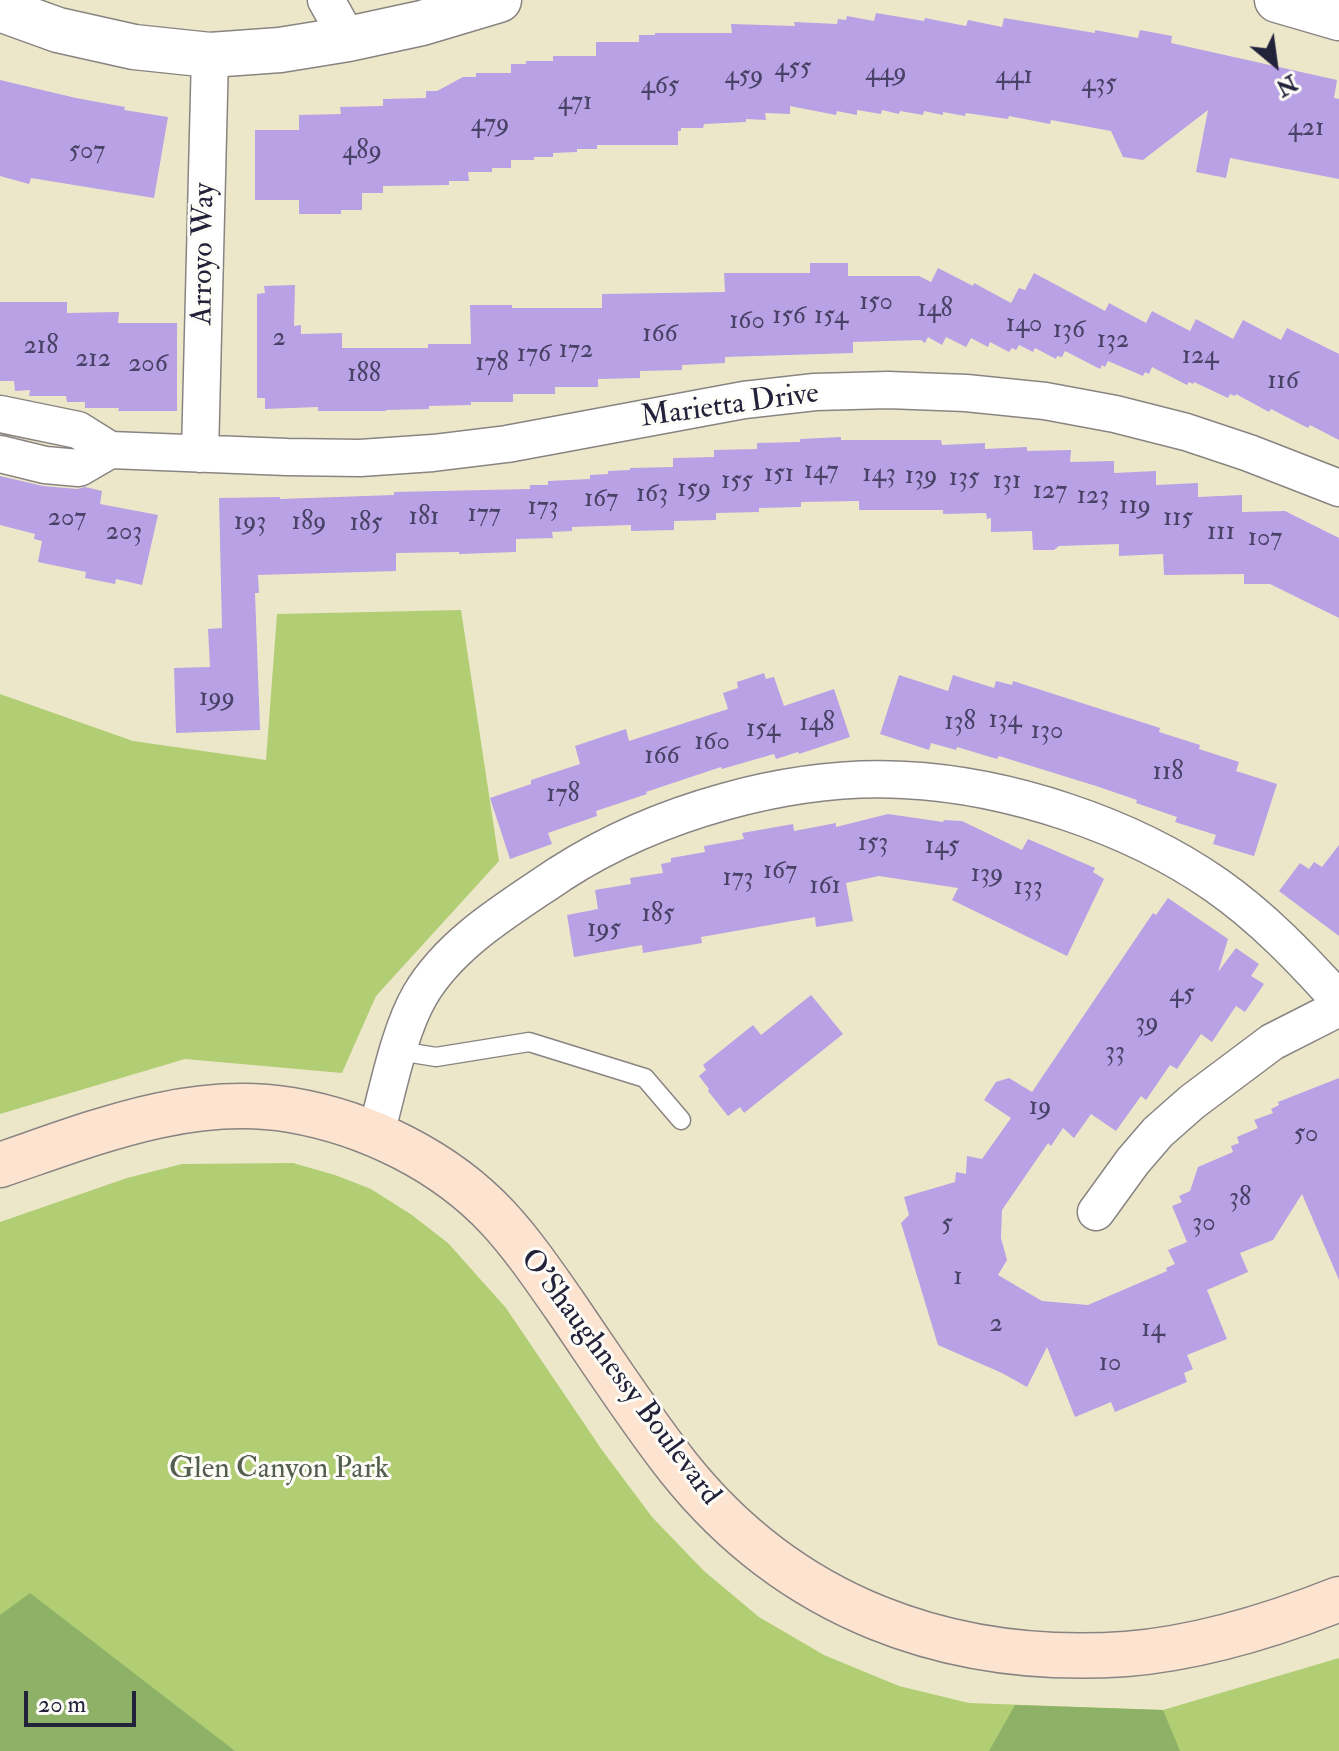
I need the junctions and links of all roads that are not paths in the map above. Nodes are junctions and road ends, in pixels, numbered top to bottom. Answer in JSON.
{"nodes":[{"id":1,"x":326,"y":0,"type":"edge"},
{"id":2,"x":499,"y":0,"type":"edge"},
{"id":3,"x":1277,"y":0,"type":"edge"},
{"id":4,"x":0,"y":9,"type":"edge"},
{"id":5,"x":1339,"y":18,"type":"edge"},
{"id":6,"x":348,"y":39,"type":"junction"},
{"id":7,"x":210,"y":55,"type":"junction"},
{"id":8,"x":0,"y":414,"type":"edge"},
{"id":9,"x":110,"y":450,"type":"junction"},
{"id":10,"x":0,"y":454,"type":"edge"},
{"id":11,"x":200,"y":454,"type":"junction"},
{"id":12,"x":1339,"y":488,"type":"edge"},
{"id":13,"x":1339,"y":1000,"type":"edge"},
{"id":14,"x":1339,"y":1008,"type":"edge"},
{"id":15,"x":399,"y":1051,"type":"junction"},
{"id":16,"x":681,"y":1120,"type":"dead end"},
{"id":17,"x":376,"y":1133,"type":"junction"},
{"id":18,"x":0,"y":1165,"type":"edge"},
{"id":19,"x":1096,"y":1212,"type":"dead end"},
{"id":20,"x":1339,"y":1599,"type":"edge"}],
"edges":[{"from":1,"to":6,"type":"street"},
{"from":2,"to":6,"type":"street"},
{"from":3,"to":5,"type":"street"},
{"from":4,"to":7,"type":"street"},
{"from":6,"to":7,"type":"street"},
{"from":7,"to":11,"type":"street","name":"Arroyo Way"},
{"from":8,"to":9,"type":"street","name":"Marietta Drive"},
{"from":9,"to":10,"type":"street","name":"Marietta Drive"},
{"from":9,"to":11,"type":"street","name":"Marietta Drive"},
{"from":11,"to":12,"type":"street","name":"Marietta Drive"},
{"from":13,"to":15,"type":"street"},
{"from":14,"to":19,"type":"street"},
{"from":15,"to":16,"type":"lane"},
{"from":15,"to":17,"type":"street"},
{"from":17,"to":18,"type":"main road","name":"O'Shaughnessy Boulevard"},
{"from":17,"to":20,"type":"main road","name":"O'Shaughnessy Boulevard"}]}
